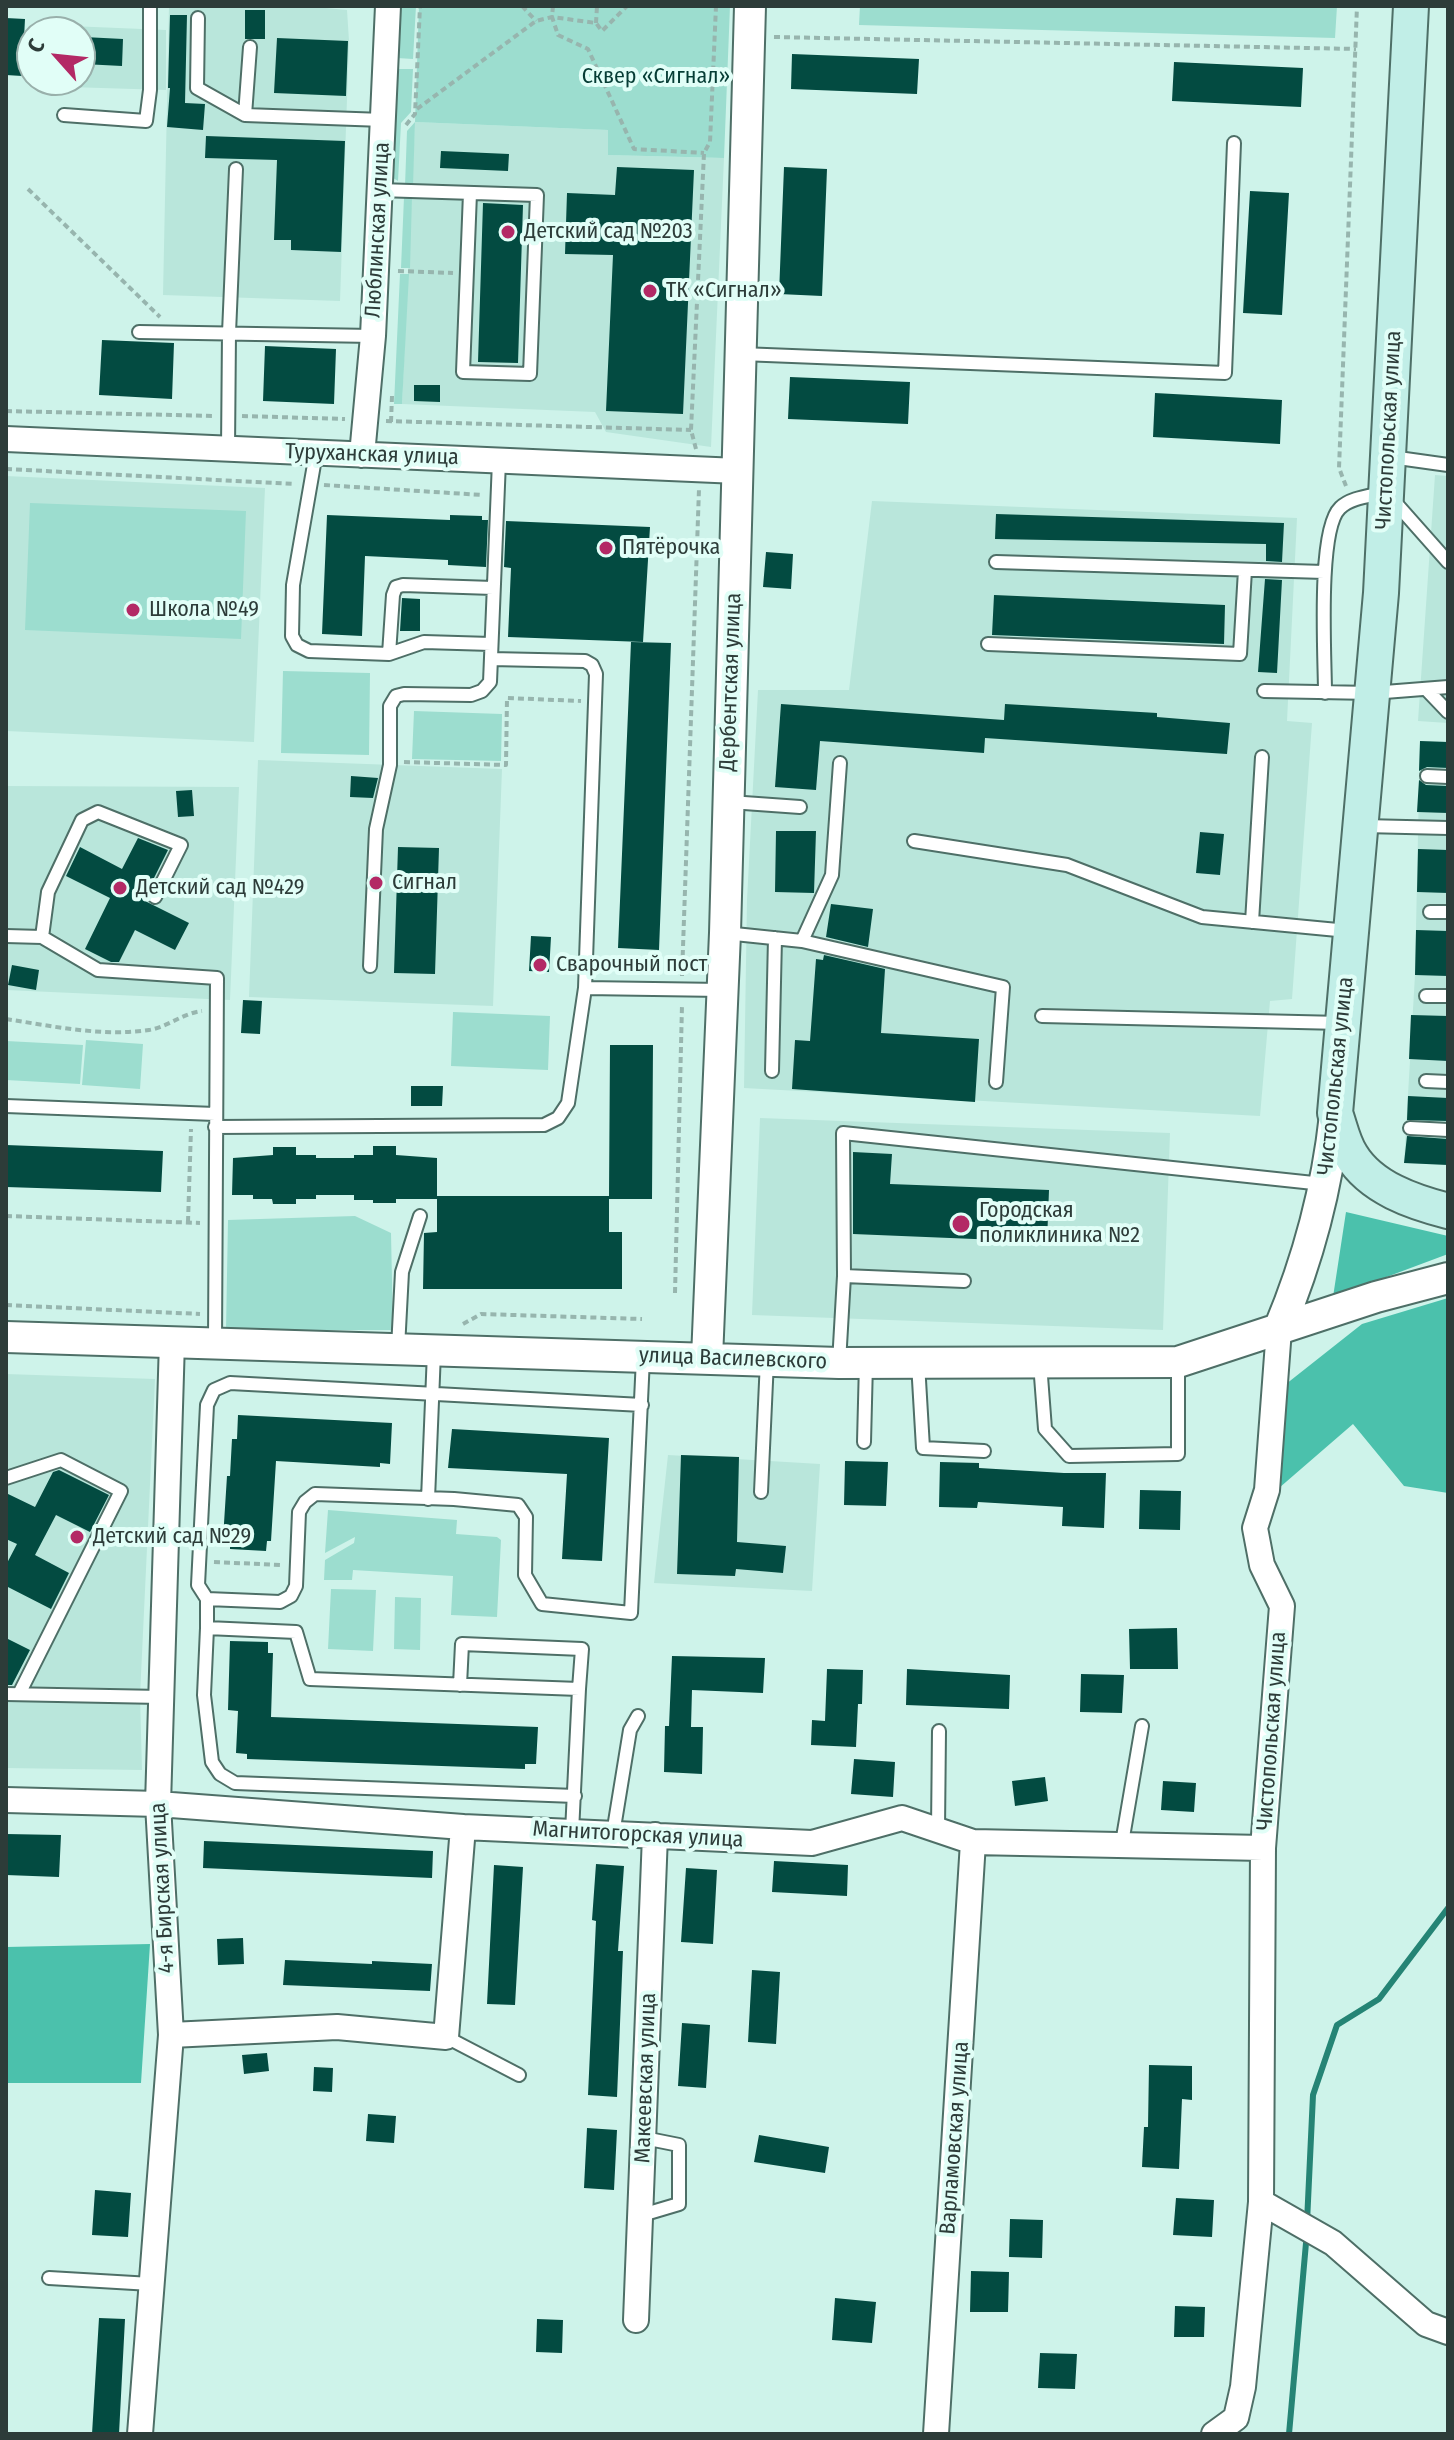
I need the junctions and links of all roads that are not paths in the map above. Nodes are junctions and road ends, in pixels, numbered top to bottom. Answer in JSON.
{"nodes":[{"id":1,"x":150,"y":6,"type":"edge"},
{"id":2,"x":388,"y":6,"type":"edge"},
{"id":3,"x":750,"y":6,"type":"edge"},
{"id":4,"x":1411,"y":6,"type":"edge"},
{"id":5,"x":198,"y":18,"type":"dead end"},
{"id":6,"x":250,"y":47,"type":"dead end"},
{"id":7,"x":64,"y":115,"type":"dead end"},
{"id":8,"x":245,"y":115,"type":"junction"},
{"id":9,"x":383,"y":120,"type":"junction"},
{"id":10,"x":1234,"y":143,"type":"dead end"},
{"id":11,"x":236,"y":169,"type":"dead end"},
{"id":12,"x":379,"y":190,"type":"junction"},
{"id":13,"x":470,"y":193,"type":"junction"},
{"id":14,"x":139,"y":332,"type":"dead end"},
{"id":15,"x":229,"y":333,"type":"junction"},
{"id":16,"x":373,"y":336,"type":"junction"},
{"id":17,"x":741,"y":354,"type":"junction"},
{"id":18,"x":6,"y":439,"type":"edge"},
{"id":19,"x":228,"y":449,"type":"junction"},
{"id":20,"x":316,"y":453,"type":"junction"},
{"id":21,"x":362,"y":455,"type":"junction"},
{"id":22,"x":1387,"y":456,"type":"junction"},
{"id":23,"x":499,"y":461,"type":"junction"},
{"id":24,"x":1448,"y":465,"type":"edge"},
{"id":25,"x":738,"y":471,"type":"junction"},
{"id":26,"x":1386,"y":492,"type":"junction"},
{"id":27,"x":996,"y":562,"type":"dead end"},
{"id":28,"x":1448,"y":562,"type":"edge"},
{"id":29,"x":1245,"y":570,"type":"junction"},
{"id":30,"x":1324,"y":572,"type":"junction"},
{"id":31,"x":493,"y":588,"type":"junction"},
{"id":32,"x":491,"y":644,"type":"junction"},
{"id":33,"x":988,"y":644,"type":"dead end"},
{"id":34,"x":389,"y":654,"type":"junction"},
{"id":35,"x":491,"y":659,"type":"junction"},
{"id":36,"x":1448,"y":687,"type":"edge"},
{"id":37,"x":1426,"y":689,"type":"junction"},
{"id":38,"x":1264,"y":691,"type":"dead end"},
{"id":39,"x":1325,"y":693,"type":"junction"},
{"id":40,"x":1372,"y":693,"type":"junction"},
{"id":41,"x":1448,"y":712,"type":"edge"},
{"id":42,"x":1262,"y":757,"type":"dead end"},
{"id":43,"x":840,"y":763,"type":"dead end"},
{"id":44,"x":1427,"y":776,"type":"dead end"},
{"id":45,"x":1448,"y":777,"type":"edge"},
{"id":46,"x":727,"y":802,"type":"junction"},
{"id":47,"x":800,"y":807,"type":"dead end"},
{"id":48,"x":1361,"y":826,"type":"junction"},
{"id":49,"x":1448,"y":828,"type":"edge"},
{"id":50,"x":914,"y":841,"type":"dead end"},
{"id":51,"x":155,"y":897,"type":"dead end"},
{"id":52,"x":1430,"y":912,"type":"dead end"},
{"id":53,"x":1448,"y":912,"type":"edge"},
{"id":54,"x":1252,"y":922,"type":"junction"},
{"id":55,"x":1351,"y":931,"type":"junction"},
{"id":56,"x":725,"y":933,"type":"junction"},
{"id":57,"x":6,"y":936,"type":"edge"},
{"id":58,"x":42,"y":937,"type":"junction"},
{"id":59,"x":775,"y":938,"type":"junction"},
{"id":60,"x":802,"y":941,"type":"junction"},
{"id":61,"x":370,"y":966,"type":"dead end"},
{"id":62,"x":585,"y":988,"type":"junction"},
{"id":63,"x":722,"y":990,"type":"junction"},
{"id":64,"x":1426,"y":996,"type":"dead end"},
{"id":65,"x":1448,"y":996,"type":"edge"},
{"id":66,"x":1042,"y":1016,"type":"dead end"},
{"id":67,"x":1344,"y":1024,"type":"junction"},
{"id":68,"x":772,"y":1071,"type":"dead end"},
{"id":69,"x":1426,"y":1081,"type":"dead end"},
{"id":70,"x":996,"y":1082,"type":"dead end"},
{"id":71,"x":1448,"y":1082,"type":"edge"},
{"id":72,"x":6,"y":1106,"type":"edge"},
{"id":73,"x":1335,"y":1113,"type":"junction"},
{"id":74,"x":215,"y":1120,"type":"junction"},
{"id":75,"x":1410,"y":1128,"type":"dead end"},
{"id":76,"x":1448,"y":1130,"type":"edge"},
{"id":77,"x":1324,"y":1184,"type":"junction"},
{"id":78,"x":1448,"y":1211,"type":"edge"},
{"id":79,"x":420,"y":1216,"type":"dead end"},
{"id":80,"x":844,"y":1276,"type":"junction"},
{"id":81,"x":1448,"y":1278,"type":"edge"},
{"id":82,"x":964,"y":1281,"type":"dead end"},
{"id":83,"x":215,"y":1328,"type":"junction"},
{"id":84,"x":1279,"y":1329,"type":"junction"},
{"id":85,"x":441,"y":1336,"type":"junction"},
{"id":86,"x":6,"y":1337,"type":"edge"},
{"id":87,"x":172,"y":1341,"type":"junction"},
{"id":88,"x":398,"y":1348,"type":"junction"},
{"id":89,"x":644,"y":1355,"type":"junction"},
{"id":90,"x":707,"y":1358,"type":"junction"},
{"id":91,"x":767,"y":1360,"type":"junction"},
{"id":92,"x":1178,"y":1362,"type":"junction"},
{"id":93,"x":853,"y":1363,"type":"junction"},
{"id":94,"x":918,"y":1363,"type":"junction"},
{"id":95,"x":1040,"y":1363,"type":"junction"},
{"id":96,"x":433,"y":1393,"type":"junction"},
{"id":97,"x":642,"y":1405,"type":"junction"},
{"id":98,"x":864,"y":1442,"type":"dead end"},
{"id":99,"x":984,"y":1451,"type":"dead end"},
{"id":100,"x":6,"y":1478,"type":"edge"},
{"id":101,"x":761,"y":1492,"type":"dead end"},
{"id":102,"x":428,"y":1499,"type":"junction"},
{"id":103,"x":207,"y":1599,"type":"junction"},
{"id":104,"x":207,"y":1628,"type":"junction"},
{"id":105,"x":460,"y":1685,"type":"junction"},
{"id":106,"x":579,"y":1689,"type":"junction"},
{"id":107,"x":12,"y":1694,"type":"edge"},
{"id":108,"x":161,"y":1697,"type":"junction"},
{"id":109,"x":638,"y":1716,"type":"dead end"},
{"id":110,"x":1142,"y":1726,"type":"dead end"},
{"id":111,"x":939,"y":1731,"type":"dead end"},
{"id":112,"x":575,"y":1796,"type":"junction"},
{"id":113,"x":6,"y":1800,"type":"edge"},
{"id":114,"x":158,"y":1804,"type":"junction"},
{"id":115,"x":463,"y":1827,"type":"junction"},
{"id":116,"x":938,"y":1829,"type":"junction"},
{"id":117,"x":572,"y":1832,"type":"junction"},
{"id":118,"x":613,"y":1834,"type":"junction"},
{"id":119,"x":655,"y":1835,"type":"junction"},
{"id":120,"x":973,"y":1842,"type":"junction"},
{"id":121,"x":1122,"y":1843,"type":"junction"},
{"id":122,"x":1263,"y":1848,"type":"junction"},
{"id":123,"x":171,"y":2035,"type":"junction"},
{"id":124,"x":446,"y":2037,"type":"junction"},
{"id":125,"x":519,"y":2075,"type":"dead end"},
{"id":126,"x":644,"y":2138,"type":"junction"},
{"id":127,"x":1261,"y":2202,"type":"junction"},
{"id":128,"x":642,"y":2215,"type":"junction"},
{"id":129,"x":49,"y":2278,"type":"dead end"},
{"id":130,"x":151,"y":2284,"type":"junction"},
{"id":131,"x":636,"y":2320,"type":"dead end"},
{"id":132,"x":1448,"y":2332,"type":"edge"},
{"id":133,"x":140,"y":2434,"type":"edge"},
{"id":134,"x":936,"y":2434,"type":"edge"},
{"id":135,"x":1214,"y":2434,"type":"edge"}],
"edges":[{"from":1,"to":7,"type":"lane"},
{"from":2,"to":9,"type":"street","name":"Люблинская улица"},
{"from":3,"to":17,"type":"street","name":"Дербентская улица"},
{"from":4,"to":22,"type":"main road","name":"Чистопольская улица"},
{"from":5,"to":8,"type":"lane"},
{"from":6,"to":8,"type":"lane"},
{"from":8,"to":9,"type":"lane"},
{"from":9,"to":12,"type":"street","name":"Люблинская улица"},
{"from":10,"to":17,"type":"lane"},
{"from":11,"to":15,"type":"lane"},
{"from":12,"to":13,"type":"lane"},
{"from":12,"to":16,"type":"street","name":"Люблинская улица"},
{"from":13,"to":13,"type":"lane"},
{"from":14,"to":15,"type":"lane"},
{"from":15,"to":16,"type":"lane"},
{"from":15,"to":19,"type":"lane"},
{"from":16,"to":21,"type":"street","name":"Люблинская улица"},
{"from":17,"to":25,"type":"street","name":"Дербентская улица"},
{"from":18,"to":19,"type":"street","name":"Туруханская улица"},
{"from":19,"to":20,"type":"street","name":"Туруханская улица"},
{"from":20,"to":21,"type":"street","name":"Туруханская улица"},
{"from":20,"to":34,"type":"lane"},
{"from":21,"to":23,"type":"street","name":"Туруханская улица"},
{"from":22,"to":24,"type":"lane"},
{"from":22,"to":26,"type":"main road","name":"Чистопольская улица"},
{"from":23,"to":25,"type":"street","name":"Туруханская улица"},
{"from":23,"to":31,"type":"lane"},
{"from":25,"to":46,"type":"street","name":"Дербентская улица"},
{"from":26,"to":28,"type":"lane"},
{"from":26,"to":30,"type":"lane"},
{"from":26,"to":40,"type":"main road","name":"Чистопольская улица"},
{"from":27,"to":29,"type":"lane"},
{"from":29,"to":30,"type":"lane"},
{"from":29,"to":33,"type":"lane"},
{"from":30,"to":39,"type":"lane"},
{"from":31,"to":32,"type":"lane"},
{"from":31,"to":34,"type":"lane"},
{"from":32,"to":34,"type":"lane"},
{"from":32,"to":35,"type":"lane"},
{"from":35,"to":61,"type":"lane"},
{"from":35,"to":62,"type":"lane"},
{"from":36,"to":37,"type":"lane"},
{"from":37,"to":40,"type":"lane"},
{"from":37,"to":41,"type":"lane"},
{"from":38,"to":39,"type":"lane"},
{"from":39,"to":40,"type":"lane"},
{"from":40,"to":48,"type":"main road","name":"Чистопольская улица"},
{"from":42,"to":54,"type":"lane"},
{"from":43,"to":60,"type":"lane"},
{"from":44,"to":45,"type":"lane"},
{"from":46,"to":47,"type":"lane"},
{"from":46,"to":56,"type":"street","name":"Дербентская улица"},
{"from":48,"to":49,"type":"lane"},
{"from":48,"to":55,"type":"main road","name":"Чистопольская улица"},
{"from":50,"to":54,"type":"lane"},
{"from":51,"to":58,"type":"lane"},
{"from":52,"to":53,"type":"lane"},
{"from":54,"to":55,"type":"lane"},
{"from":55,"to":67,"type":"main road","name":"Чистопольская улица"},
{"from":56,"to":59,"type":"lane"},
{"from":56,"to":63,"type":"street","name":"Дербентская улица"},
{"from":57,"to":58,"type":"lane"},
{"from":58,"to":74,"type":"lane"},
{"from":59,"to":60,"type":"lane"},
{"from":59,"to":68,"type":"lane"},
{"from":60,"to":70,"type":"lane"},
{"from":62,"to":63,"type":"lane"},
{"from":62,"to":74,"type":"lane"},
{"from":63,"to":90,"type":"street","name":"Дербентская улица"},
{"from":64,"to":65,"type":"lane"},
{"from":66,"to":67,"type":"lane"},
{"from":67,"to":73,"type":"main road","name":"Чистопольская улица"},
{"from":69,"to":71,"type":"lane"},
{"from":72,"to":74,"type":"lane"},
{"from":73,"to":77,"type":"street","name":"Чистопольская улица"},
{"from":73,"to":78,"type":"main road"},
{"from":74,"to":83,"type":"lane"},
{"from":75,"to":76,"type":"lane"},
{"from":77,"to":80,"type":"lane"},
{"from":77,"to":84,"type":"street","name":"Чистопольская улица"},
{"from":79,"to":88,"type":"lane"},
{"from":80,"to":82,"type":"lane"},
{"from":80,"to":93,"type":"lane"},
{"from":81,"to":84,"type":"street","name":"улица Василевского"},
{"from":83,"to":87,"type":"street","name":"улица Василевского"},
{"from":83,"to":88,"type":"street","name":"улица Василевского"},
{"from":84,"to":92,"type":"street","name":"улица Василевского"},
{"from":84,"to":122,"type":"street","name":"Чистопольская улица"},
{"from":85,"to":88,"type":"street","name":"улица Василевского"},
{"from":85,"to":89,"type":"street","name":"улица Василевского"},
{"from":85,"to":96,"type":"lane"},
{"from":86,"to":87,"type":"street","name":"улица Василевского"},
{"from":87,"to":108,"type":"street","name":"4-я Бирская улица"},
{"from":89,"to":90,"type":"street","name":"улица Василевского"},
{"from":89,"to":97,"type":"lane"},
{"from":90,"to":91,"type":"street","name":"улица Василевского"},
{"from":91,"to":93,"type":"street","name":"улица Василевского"},
{"from":91,"to":101,"type":"lane"},
{"from":92,"to":95,"type":"street","name":"улица Василевского"},
{"from":92,"to":95,"type":"lane"},
{"from":93,"to":94,"type":"street","name":"улица Василевского"},
{"from":93,"to":98,"type":"lane"},
{"from":94,"to":95,"type":"street","name":"улица Василевского"},
{"from":94,"to":99,"type":"lane"},
{"from":96,"to":97,"type":"lane"},
{"from":96,"to":102,"type":"lane"},
{"from":96,"to":103,"type":"lane"},
{"from":97,"to":102,"type":"lane"},
{"from":100,"to":107,"type":"lane"},
{"from":102,"to":103,"type":"lane"},
{"from":103,"to":104,"type":"lane"},
{"from":104,"to":105,"type":"lane"},
{"from":104,"to":112,"type":"lane"},
{"from":105,"to":106,"type":"lane"},
{"from":105,"to":106,"type":"lane"},
{"from":106,"to":112,"type":"lane"},
{"from":107,"to":108,"type":"lane"},
{"from":108,"to":114,"type":"street","name":"4-я Бирская улица"},
{"from":109,"to":118,"type":"lane"},
{"from":110,"to":121,"type":"lane"},
{"from":111,"to":116,"type":"lane"},
{"from":112,"to":117,"type":"lane"},
{"from":113,"to":114,"type":"street","name":"Магнитогорская улица"},
{"from":114,"to":115,"type":"street","name":"Магнитогорская улица"},
{"from":114,"to":123,"type":"street","name":"4-я Бирская улица"},
{"from":115,"to":117,"type":"street","name":"Магнитогорская улица"},
{"from":115,"to":124,"type":"street"},
{"from":116,"to":119,"type":"street","name":"Магнитогорская улица"},
{"from":116,"to":120,"type":"street","name":"Магнитогорская улица"},
{"from":117,"to":118,"type":"street","name":"Магнитогорская улица"},
{"from":118,"to":119,"type":"street","name":"Магнитогорская улица"},
{"from":119,"to":126,"type":"street","name":"Макеевская улица"},
{"from":120,"to":121,"type":"street","name":"Магнитогорская улица"},
{"from":120,"to":134,"type":"street","name":"Варламовская улица"},
{"from":121,"to":122,"type":"street","name":"Магнитогорская улица"},
{"from":122,"to":127,"type":"street","name":"Чистопольская улица"},
{"from":123,"to":124,"type":"street"},
{"from":123,"to":130,"type":"street","name":"4-я Бирская улица"},
{"from":124,"to":125,"type":"lane"},
{"from":126,"to":128,"type":"street","name":"Макеевская улица"},
{"from":126,"to":128,"type":"lane"},
{"from":127,"to":132,"type":"street"},
{"from":127,"to":135,"type":"street","name":"Чистопольская улица"},
{"from":128,"to":131,"type":"street","name":"Макеевская улица"},
{"from":129,"to":130,"type":"lane"},
{"from":130,"to":133,"type":"street","name":"4-я Бирская улица"}]}
